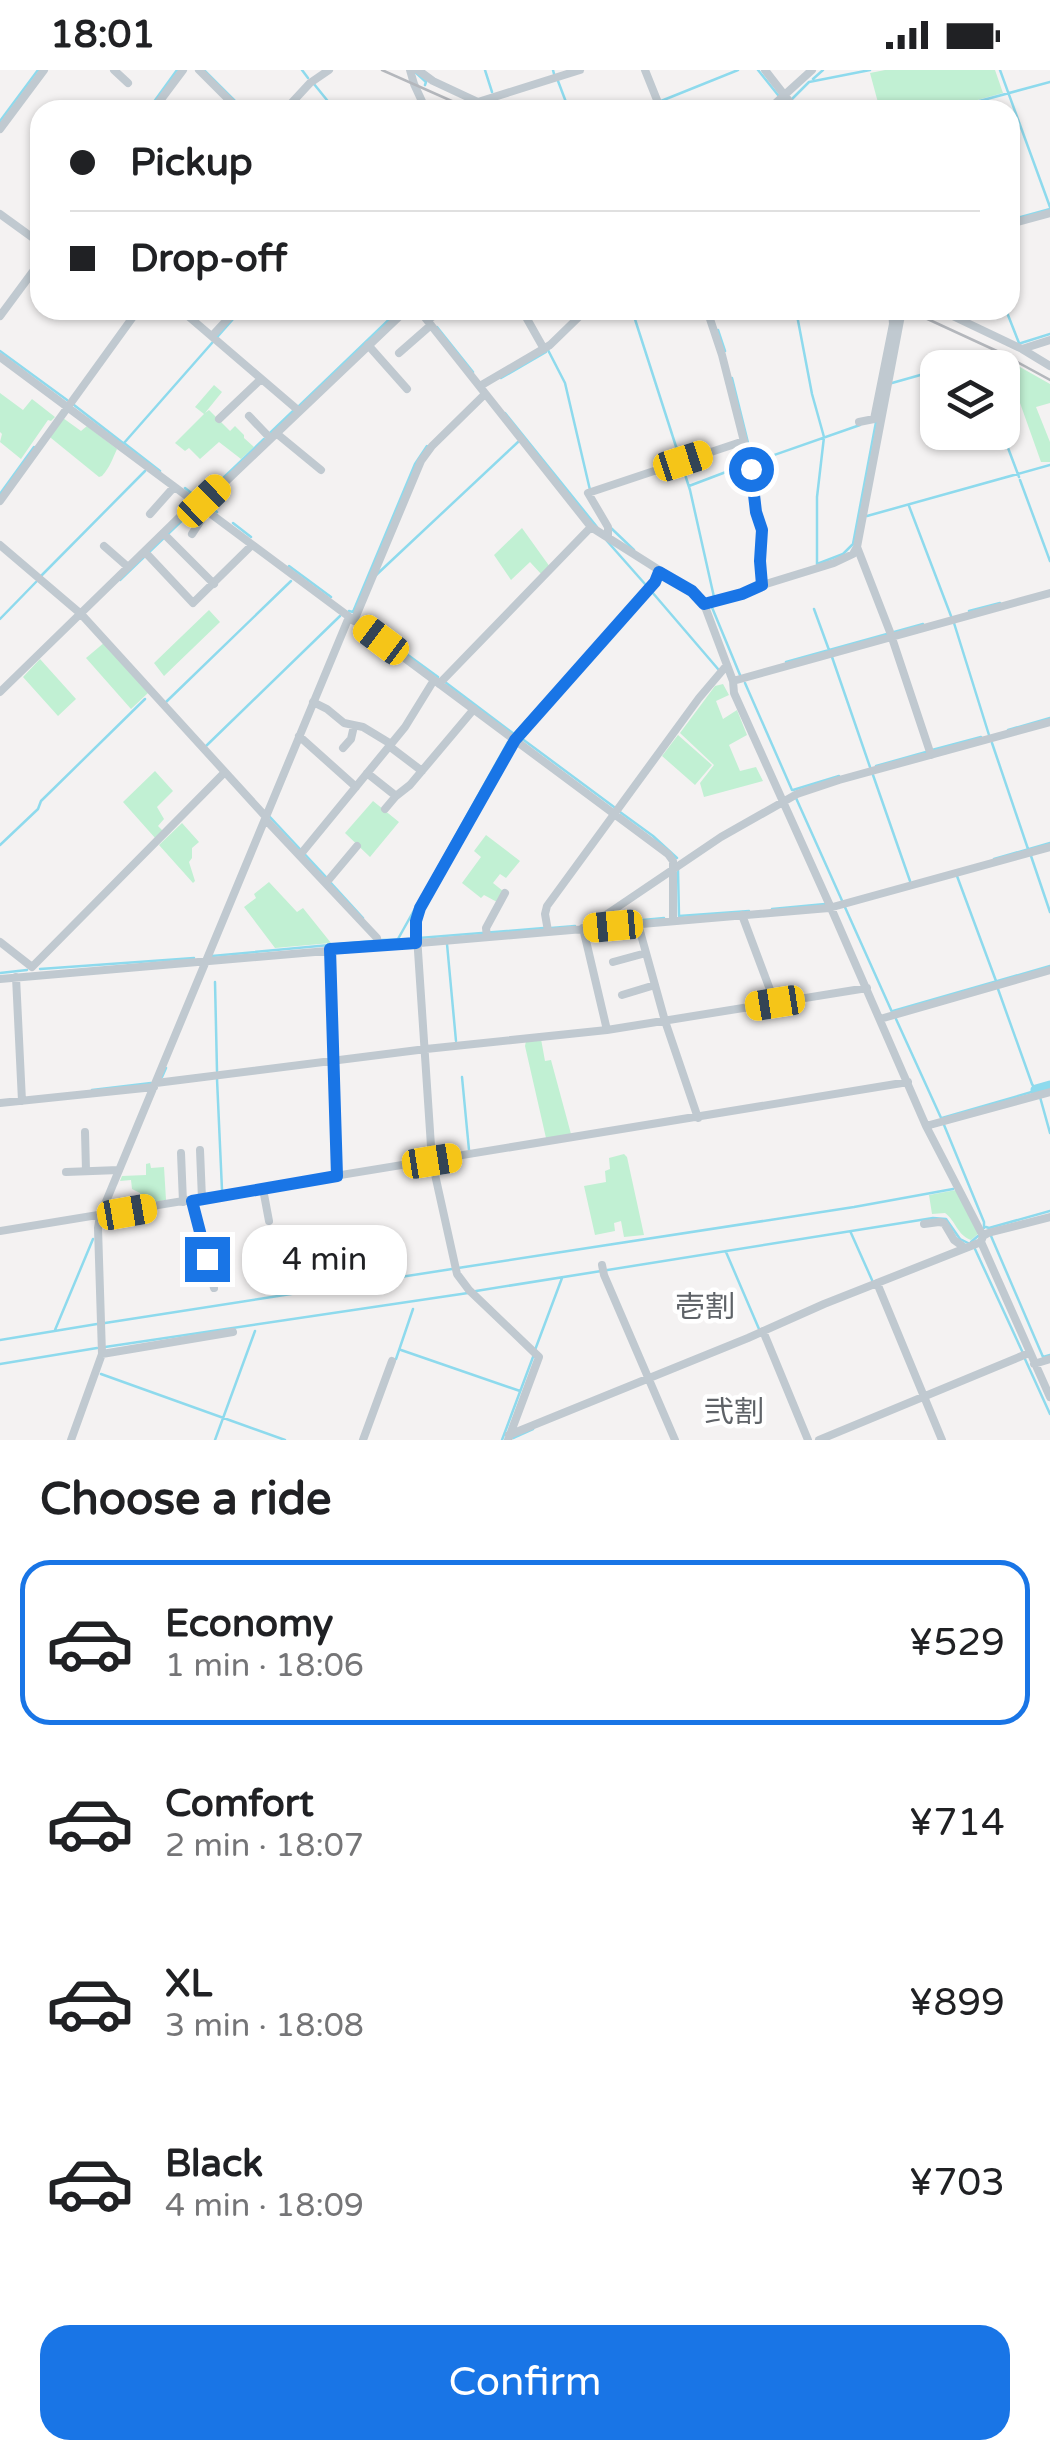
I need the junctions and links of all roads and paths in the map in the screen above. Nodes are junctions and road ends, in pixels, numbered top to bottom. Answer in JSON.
{"nodes":[{"id":1,"x":44,"y":70,"type":"edge"},
{"id":2,"x":114,"y":70,"type":"edge"},
{"id":3,"x":183,"y":70,"type":"edge"},
{"id":4,"x":199,"y":70,"type":"edge"},
{"id":5,"x":329,"y":70,"type":"edge"},
{"id":6,"x":410,"y":70,"type":"edge"},
{"id":7,"x":418,"y":70,"type":"edge"},
{"id":8,"x":580,"y":70,"type":"edge"},
{"id":9,"x":645,"y":70,"type":"edge"},
{"id":10,"x":765,"y":70,"type":"edge"},
{"id":11,"x":812,"y":70,"type":"edge"},
{"id":12,"x":552,"y":74,"type":"edge"},
{"id":13,"x":128,"y":82,"type":"dead end"},
{"id":14,"x":786,"y":99,"type":"edge"},
{"id":15,"x":161,"y":100,"type":"edge"},
{"id":16,"x":229,"y":100,"type":"edge"},
{"id":17,"x":294,"y":100,"type":"edge"},
{"id":18,"x":421,"y":100,"type":"edge"},
{"id":19,"x":474,"y":100,"type":"edge"},
{"id":20,"x":483,"y":100,"type":"edge"},
{"id":21,"x":656,"y":100,"type":"edge"},
{"id":22,"x":0,"y":129,"type":"edge"},
{"id":23,"x":1050,"y":212,"type":"edge"},
{"id":24,"x":0,"y":214,"type":"edge"},
{"id":25,"x":1020,"y":221,"type":"edge"},
{"id":26,"x":30,"y":236,"type":"edge"},
{"id":27,"x":30,"y":276,"type":"edge"},
{"id":28,"x":0,"y":316,"type":"edge"},
{"id":29,"x":131,"y":320,"type":"edge"},
{"id":30,"x":192,"y":320,"type":"edge"},
{"id":31,"x":228,"y":320,"type":"edge"},
{"id":32,"x":395,"y":320,"type":"edge"},
{"id":33,"x":427,"y":320,"type":"edge"},
{"id":34,"x":432,"y":320,"type":"edge"},
{"id":35,"x":528,"y":320,"type":"edge"},
{"id":36,"x":575,"y":320,"type":"edge"},
{"id":37,"x":710,"y":320,"type":"edge"},
{"id":38,"x":895,"y":320,"type":"edge"},
{"id":39,"x":898,"y":320,"type":"edge"},
{"id":40,"x":962,"y":320,"type":"edge"},
{"id":41,"x":429,"y":323,"type":"junction"},
{"id":42,"x":896,"y":325,"type":"junction"},
{"id":43,"x":214,"y":339,"type":"junction"},
{"id":44,"x":1050,"y":340,"type":"edge"},
{"id":45,"x":368,"y":346,"type":"junction"},
{"id":46,"x":1022,"y":348,"type":"junction"},
{"id":47,"x":544,"y":349,"type":"junction"},
{"id":48,"x":400,"y":353,"type":"dead end"},
{"id":49,"x":0,"y":357,"type":"edge"},
{"id":50,"x":1050,"y":366,"type":"edge"},
{"id":51,"x":261,"y":379,"type":"junction"},
{"id":52,"x":483,"y":388,"type":"junction"},
{"id":53,"x":406,"y":389,"type":"dead end"},
{"id":54,"x":70,"y":405,"type":"junction"},
{"id":55,"x":297,"y":409,"type":"junction"},
{"id":56,"x":249,"y":416,"type":"dead end"},
{"id":57,"x":878,"y":417,"type":"junction"},
{"id":58,"x":220,"y":419,"type":"dead end"},
{"id":59,"x":859,"y":422,"type":"dead end"},
{"id":60,"x":273,"y":435,"type":"junction"},
{"id":61,"x":744,"y":441,"type":"junction"},
{"id":62,"x":321,"y":470,"type":"dead end"},
{"id":63,"x":0,"y":478,"type":"edge"},
{"id":64,"x":11,"y":486,"type":"junction"},
{"id":65,"x":174,"y":487,"type":"junction"},
{"id":66,"x":0,"y":501,"type":"edge"},
{"id":67,"x":202,"y":505,"type":"junction"},
{"id":68,"x":150,"y":514,"type":"dead end"},
{"id":69,"x":591,"y":527,"type":"junction"},
{"id":70,"x":163,"y":533,"type":"junction"},
{"id":71,"x":192,"y":534,"type":"dead end"},
{"id":72,"x":608,"y":537,"type":"junction"},
{"id":73,"x":0,"y":545,"type":"edge"},
{"id":74,"x":252,"y":545,"type":"junction"},
{"id":75,"x":104,"y":546,"type":"dead end"},
{"id":76,"x":857,"y":548,"type":"junction"},
{"id":77,"x":145,"y":552,"type":"junction"},
{"id":78,"x":128,"y":568,"type":"junction"},
{"id":79,"x":659,"y":572,"type":"junction"},
{"id":80,"x":214,"y":584,"type":"junction"},
{"id":81,"x":762,"y":585,"type":"junction"},
{"id":82,"x":1050,"y":593,"type":"edge"},
{"id":83,"x":708,"y":603,"type":"junction"},
{"id":84,"x":82,"y":615,"type":"junction"},
{"id":85,"x":352,"y":619,"type":"junction"},
{"id":86,"x":891,"y":634,"type":"junction"},
{"id":87,"x":722,"y":670,"type":"junction"},
{"id":88,"x":739,"y":680,"type":"junction"},
{"id":89,"x":439,"y":681,"type":"junction"},
{"id":90,"x":0,"y":692,"type":"edge"},
{"id":91,"x":315,"y":704,"type":"junction"},
{"id":92,"x":474,"y":710,"type":"junction"},
{"id":93,"x":1050,"y":722,"type":"edge"},
{"id":94,"x":354,"y":726,"type":"junction"},
{"id":95,"x":301,"y":738,"type":"junction"},
{"id":96,"x":515,"y":740,"type":"junction"},
{"id":97,"x":391,"y":747,"type":"junction"},
{"id":98,"x":343,"y":748,"type":"dead end"},
{"id":99,"x":931,"y":755,"type":"junction"},
{"id":100,"x":422,"y":771,"type":"junction"},
{"id":101,"x":227,"y":774,"type":"junction"},
{"id":102,"x":369,"y":774,"type":"junction"},
{"id":103,"x":356,"y":787,"type":"junction"},
{"id":104,"x":396,"y":796,"type":"junction"},
{"id":105,"x":783,"y":802,"type":"junction"},
{"id":106,"x":386,"y":810,"type":"dead end"},
{"id":107,"x":616,"y":811,"type":"junction"},
{"id":108,"x":266,"y":818,"type":"junction"},
{"id":109,"x":357,"y":846,"type":"dead end"},
{"id":110,"x":1050,"y":847,"type":"edge"},
{"id":111,"x":302,"y":854,"type":"junction"},
{"id":112,"x":674,"y":869,"type":"junction"},
{"id":113,"x":326,"y":883,"type":"junction"},
{"id":114,"x":505,"y":893,"type":"dead end"},
{"id":115,"x":828,"y":908,"type":"junction"},
{"id":116,"x":742,"y":915,"type":"junction"},
{"id":117,"x":673,"y":920,"type":"junction"},
{"id":118,"x":638,"y":924,"type":"junction"},
{"id":119,"x":586,"y":928,"type":"junction"},
{"id":120,"x":548,"y":931,"type":"junction"},
{"id":121,"x":487,"y":936,"type":"junction"},
{"id":122,"x":0,"y":942,"type":"edge"},
{"id":123,"x":416,"y":943,"type":"junction"},
{"id":124,"x":379,"y":945,"type":"junction"},
{"id":125,"x":330,"y":949,"type":"junction"},
{"id":126,"x":646,"y":953,"type":"junction"},
{"id":127,"x":205,"y":962,"type":"junction"},
{"id":128,"x":613,"y":962,"type":"dead end"},
{"id":129,"x":34,"y":967,"type":"junction"},
{"id":130,"x":1050,"y":970,"type":"edge"},
{"id":131,"x":16,"y":977,"type":"junction"},
{"id":132,"x":0,"y":978,"type":"edge"},
{"id":133,"x":655,"y":985,"type":"junction"},
{"id":134,"x":864,"y":989,"type":"junction"},
{"id":135,"x":622,"y":995,"type":"dead end"},
{"id":136,"x":775,"y":1003,"type":"junction"},
{"id":137,"x":880,"y":1018,"type":"junction"},
{"id":138,"x":664,"y":1020,"type":"junction"},
{"id":139,"x":607,"y":1028,"type":"junction"},
{"id":140,"x":426,"y":1047,"type":"junction"},
{"id":141,"x":334,"y":1060,"type":"junction"},
{"id":142,"x":906,"y":1083,"type":"junction"},
{"id":143,"x":154,"y":1085,"type":"junction"},
{"id":144,"x":1043,"y":1094,"type":"edge"},
{"id":145,"x":22,"y":1098,"type":"junction"},
{"id":146,"x":0,"y":1103,"type":"edge"},
{"id":147,"x":697,"y":1115,"type":"junction"},
{"id":148,"x":926,"y":1126,"type":"junction"},
{"id":149,"x":85,"y":1132,"type":"dead end"},
{"id":150,"x":200,"y":1150,"type":"dead end"},
{"id":151,"x":181,"y":1153,"type":"dead end"},
{"id":152,"x":432,"y":1158,"type":"junction"},
{"id":153,"x":119,"y":1170,"type":"junction"},
{"id":154,"x":86,"y":1171,"type":"junction"},
{"id":155,"x":66,"y":1172,"type":"dead end"},
{"id":156,"x":337,"y":1174,"type":"junction"},
{"id":157,"x":263,"y":1189,"type":"junction"},
{"id":158,"x":192,"y":1201,"type":"junction"},
{"id":159,"x":100,"y":1216,"type":"junction"},
{"id":160,"x":1050,"y":1217,"type":"edge"},
{"id":161,"x":269,"y":1220,"type":"dead end"},
{"id":162,"x":924,"y":1224,"type":"dead end"},
{"id":163,"x":0,"y":1231,"type":"edge"},
{"id":164,"x":979,"y":1240,"type":"junction"},
{"id":165,"x":603,"y":1269,"type":"dead end"},
{"id":166,"x":878,"y":1285,"type":"junction"},
{"id":167,"x":214,"y":1288,"type":"dead end"},
{"id":168,"x":233,"y":1332,"type":"dead end"},
{"id":169,"x":764,"y":1333,"type":"junction"},
{"id":170,"x":102,"y":1350,"type":"junction"},
{"id":171,"x":1025,"y":1354,"type":"junction"},
{"id":172,"x":1050,"y":1359,"type":"edge"},
{"id":173,"x":392,"y":1361,"type":"dead end"},
{"id":174,"x":1034,"y":1364,"type":"junction"},
{"id":175,"x":648,"y":1379,"type":"junction"},
{"id":176,"x":924,"y":1397,"type":"junction"},
{"id":177,"x":1050,"y":1397,"type":"edge"},
{"id":178,"x":534,"y":1428,"type":"junction"},
{"id":179,"x":508,"y":1438,"type":"edge"},
{"id":180,"x":71,"y":1440,"type":"edge"},
{"id":181,"x":363,"y":1440,"type":"edge"},
{"id":182,"x":539,"y":1440,"type":"edge"},
{"id":183,"x":675,"y":1440,"type":"edge"},
{"id":184,"x":808,"y":1440,"type":"edge"},
{"id":185,"x":819,"y":1440,"type":"edge"},
{"id":186,"x":942,"y":1440,"type":"edge"}],
"edges":[{"from":1,"to":22,"type":"street"},
{"from":2,"to":13,"type":"street"},
{"from":3,"to":15,"type":"street"},
{"from":4,"to":16,"type":"street"},
{"from":5,"to":17,"type":"street"},
{"from":6,"to":18,"type":"street"},
{"from":7,"to":19,"type":"street"},
{"from":8,"to":12,"type":"street"},
{"from":9,"to":21,"type":"street"},
{"from":10,"to":14,"type":"street"},
{"from":11,"to":14,"type":"street"},
{"from":12,"to":20,"type":"street"},
{"from":23,"to":25,"type":"street"},
{"from":24,"to":26,"type":"street"},
{"from":27,"to":28,"type":"street"},
{"from":29,"to":54,"type":"street"},
{"from":30,"to":43,"type":"street"},
{"from":31,"to":43,"type":"street"},
{"from":32,"to":45,"type":"street"},
{"from":33,"to":41,"type":"street"},
{"from":34,"to":41,"type":"street"},
{"from":35,"to":47,"type":"street"},
{"from":36,"to":47,"type":"street"},
{"from":37,"to":61,"type":"street"},
{"from":38,"to":42,"type":"street"},
{"from":39,"to":42,"type":"street"},
{"from":40,"to":46,"type":"street"},
{"from":41,"to":48,"type":"street"},
{"from":41,"to":52,"type":"street"},
{"from":42,"to":57,"type":"street"},
{"from":43,"to":51,"type":"street"},
{"from":44,"to":46,"type":"street"},
{"from":45,"to":53,"type":"street"},
{"from":45,"to":55,"type":"street"},
{"from":46,"to":50,"type":"street"},
{"from":47,"to":52,"type":"street"},
{"from":49,"to":54,"type":"street"},
{"from":51,"to":55,"type":"street"},
{"from":51,"to":58,"type":"street"},
{"from":52,"to":69,"type":"street"},
{"from":52,"to":85,"type":"street"},
{"from":54,"to":64,"type":"street"},
{"from":54,"to":65,"type":"street"},
{"from":55,"to":60,"type":"street"},
{"from":56,"to":60,"type":"street"},
{"from":57,"to":59,"type":"street"},
{"from":57,"to":76,"type":"street"},
{"from":60,"to":62,"type":"street"},
{"from":60,"to":67,"type":"street"},
{"from":61,"to":72,"type":"street"},
{"from":61,"to":81,"type":"street"},
{"from":63,"to":64,"type":"street"},
{"from":64,"to":66,"type":"street"},
{"from":65,"to":67,"type":"street"},
{"from":65,"to":68,"type":"street"},
{"from":67,"to":70,"type":"street"},
{"from":67,"to":71,"type":"street"},
{"from":67,"to":74,"type":"street"},
{"from":69,"to":72,"type":"street"},
{"from":69,"to":89,"type":"street"},
{"from":70,"to":77,"type":"street"},
{"from":70,"to":80,"type":"street"},
{"from":72,"to":79,"type":"street"},
{"from":73,"to":84,"type":"street"},
{"from":74,"to":80,"type":"street"},
{"from":74,"to":85,"type":"street"},
{"from":75,"to":78,"type":"street"},
{"from":76,"to":81,"type":"street"},
{"from":76,"to":86,"type":"street"},
{"from":77,"to":78,"type":"street"},
{"from":77,"to":80,"type":"street"},
{"from":78,"to":84,"type":"street"},
{"from":79,"to":83,"type":"street"},
{"from":79,"to":96,"type":"street"},
{"from":81,"to":83,"type":"street"},
{"from":82,"to":86,"type":"street"},
{"from":83,"to":87,"type":"street"},
{"from":84,"to":90,"type":"street"},
{"from":84,"to":101,"type":"street"},
{"from":85,"to":89,"type":"street"},
{"from":85,"to":91,"type":"street"},
{"from":86,"to":88,"type":"street"},
{"from":86,"to":99,"type":"street"},
{"from":87,"to":88,"type":"street"},
{"from":87,"to":107,"type":"street"},
{"from":88,"to":105,"type":"street"},
{"from":89,"to":92,"type":"street"},
{"from":89,"to":97,"type":"street"},
{"from":91,"to":94,"type":"street"},
{"from":91,"to":95,"type":"street"},
{"from":92,"to":96,"type":"street"},
{"from":92,"to":100,"type":"street"},
{"from":93,"to":99,"type":"street"},
{"from":94,"to":97,"type":"street"},
{"from":94,"to":98,"type":"street"},
{"from":95,"to":103,"type":"street"},
{"from":95,"to":108,"type":"street"},
{"from":96,"to":107,"type":"street"},
{"from":96,"to":123,"type":"street"},
{"from":97,"to":100,"type":"street"},
{"from":97,"to":102,"type":"street"},
{"from":99,"to":105,"type":"street"},
{"from":100,"to":104,"type":"street"},
{"from":101,"to":108,"type":"street"},
{"from":101,"to":129,"type":"street"},
{"from":102,"to":103,"type":"street"},
{"from":102,"to":104,"type":"street"},
{"from":103,"to":111,"type":"street"},
{"from":104,"to":106,"type":"street"},
{"from":105,"to":112,"type":"street"},
{"from":105,"to":115,"type":"street"},
{"from":107,"to":112,"type":"street"},
{"from":107,"to":120,"type":"street"},
{"from":108,"to":111,"type":"street"},
{"from":108,"to":127,"type":"street"},
{"from":109,"to":113,"type":"street"},
{"from":110,"to":115,"type":"street"},
{"from":111,"to":113,"type":"street"},
{"from":112,"to":117,"type":"street"},
{"from":112,"to":119,"type":"street"},
{"from":113,"to":124,"type":"street"},
{"from":114,"to":121,"type":"street"},
{"from":115,"to":116,"type":"street"},
{"from":115,"to":134,"type":"street"},
{"from":116,"to":117,"type":"street"},
{"from":116,"to":136,"type":"street"},
{"from":117,"to":118,"type":"street"},
{"from":118,"to":119,"type":"street"},
{"from":118,"to":126,"type":"street"},
{"from":119,"to":120,"type":"street"},
{"from":119,"to":139,"type":"street"},
{"from":120,"to":121,"type":"street"},
{"from":121,"to":123,"type":"street"},
{"from":122,"to":129,"type":"street"},
{"from":123,"to":124,"type":"street"},
{"from":123,"to":140,"type":"street"},
{"from":124,"to":125,"type":"street"},
{"from":125,"to":127,"type":"street"},
{"from":125,"to":141,"type":"street"},
{"from":126,"to":128,"type":"street"},
{"from":126,"to":133,"type":"street"},
{"from":127,"to":129,"type":"street"},
{"from":127,"to":143,"type":"street"},
{"from":129,"to":131,"type":"street"},
{"from":130,"to":137,"type":"street"},
{"from":131,"to":132,"type":"street"},
{"from":131,"to":145,"type":"street"},
{"from":133,"to":135,"type":"street"},
{"from":133,"to":138,"type":"street"},
{"from":134,"to":136,"type":"street"},
{"from":134,"to":137,"type":"street"},
{"from":136,"to":138,"type":"street"},
{"from":137,"to":142,"type":"street"},
{"from":138,"to":139,"type":"street"},
{"from":138,"to":147,"type":"street"},
{"from":139,"to":140,"type":"street"},
{"from":140,"to":141,"type":"street"},
{"from":140,"to":152,"type":"street"},
{"from":141,"to":143,"type":"street"},
{"from":141,"to":156,"type":"street"},
{"from":142,"to":147,"type":"street"},
{"from":142,"to":148,"type":"street"},
{"from":143,"to":145,"type":"street"},
{"from":143,"to":153,"type":"street"},
{"from":144,"to":148,"type":"street"},
{"from":145,"to":146,"type":"street"},
{"from":147,"to":152,"type":"street"},
{"from":148,"to":164,"type":"street"},
{"from":149,"to":154,"type":"street"},
{"from":150,"to":158,"type":"street"},
{"from":151,"to":158,"type":"street"},
{"from":152,"to":156,"type":"street"},
{"from":152,"to":179,"type":"street"},
{"from":153,"to":154,"type":"street"},
{"from":153,"to":159,"type":"street"},
{"from":154,"to":155,"type":"street"},
{"from":156,"to":157,"type":"street"},
{"from":157,"to":158,"type":"street"},
{"from":157,"to":161,"type":"street"},
{"from":158,"to":159,"type":"street"},
{"from":158,"to":167,"type":"street"},
{"from":159,"to":163,"type":"street"},
{"from":159,"to":170,"type":"street"},
{"from":160,"to":164,"type":"street"},
{"from":162,"to":164,"type":"street"},
{"from":164,"to":166,"type":"street"},
{"from":164,"to":171,"type":"street"},
{"from":165,"to":175,"type":"street"},
{"from":166,"to":169,"type":"street"},
{"from":166,"to":176,"type":"street"},
{"from":168,"to":170,"type":"street"},
{"from":169,"to":175,"type":"street"},
{"from":169,"to":184,"type":"street"},
{"from":170,"to":180,"type":"street"},
{"from":171,"to":174,"type":"street"},
{"from":171,"to":176,"type":"street"},
{"from":172,"to":174,"type":"street"},
{"from":173,"to":181,"type":"street"},
{"from":174,"to":177,"type":"street"},
{"from":175,"to":178,"type":"street"},
{"from":175,"to":183,"type":"street"},
{"from":176,"to":185,"type":"street"},
{"from":176,"to":186,"type":"street"},
{"from":178,"to":179,"type":"street"},
{"from":178,"to":182,"type":"street"}]}
